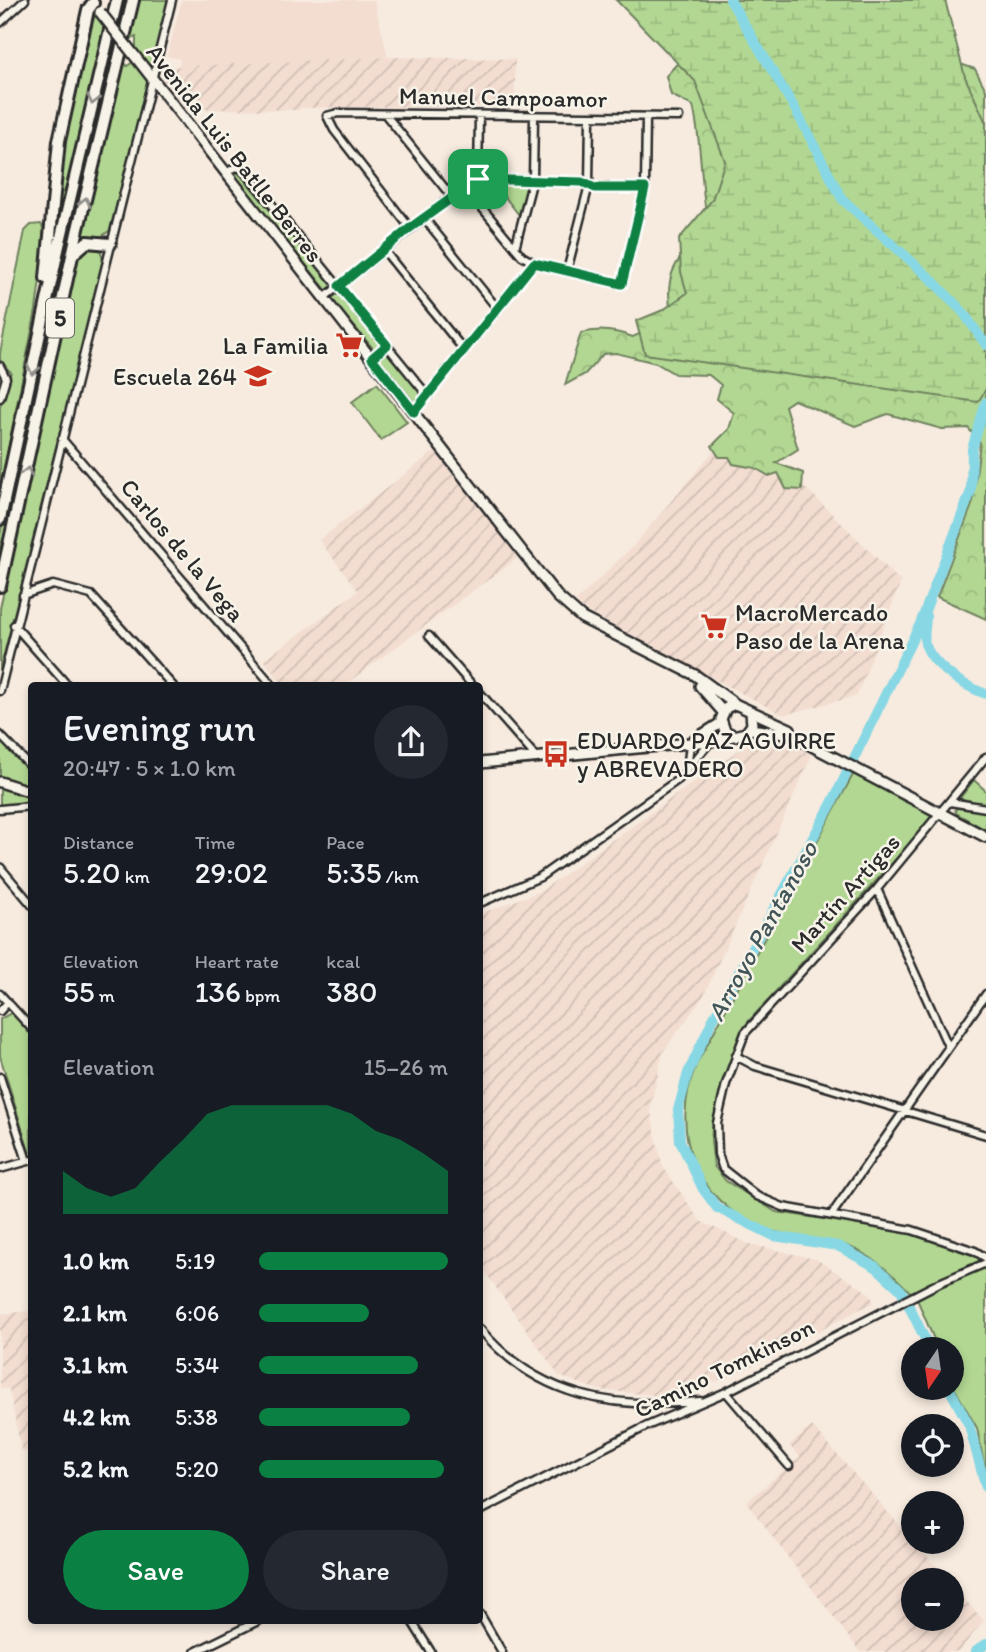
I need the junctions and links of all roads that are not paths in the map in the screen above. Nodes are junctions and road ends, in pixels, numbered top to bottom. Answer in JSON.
{"nodes":[{"id":1,"x":11,"y":0,"type":"edge"},
{"id":2,"x":25,"y":0,"type":"edge"},
{"id":3,"x":117,"y":0,"type":"edge"},
{"id":4,"x":134,"y":0,"type":"edge"},
{"id":5,"x":172,"y":0,"type":"edge"},
{"id":6,"x":94,"y":5,"type":"edge"},
{"id":7,"x":18,"y":7,"type":"junction"},
{"id":8,"x":0,"y":23,"type":"edge"},
{"id":9,"x":152,"y":79,"type":"junction"},
{"id":10,"x":385,"y":114,"type":"junction"},
{"id":11,"x":478,"y":116,"type":"junction"},
{"id":12,"x":534,"y":117,"type":"junction"},
{"id":13,"x":646,"y":117,"type":"junction"},
{"id":14,"x":680,"y":117,"type":"dead end"},
{"id":15,"x":590,"y":118,"type":"junction"},
{"id":16,"x":226,"y":173,"type":"junction"},
{"id":17,"x":478,"y":179,"type":"junction"},
{"id":18,"x":533,"y":180,"type":"junction"},
{"id":19,"x":589,"y":185,"type":"junction"},
{"id":20,"x":464,"y":186,"type":"junction"},
{"id":21,"x":645,"y":188,"type":"junction"},
{"id":22,"x":451,"y":196,"type":"junction"},
{"id":23,"x":424,"y":218,"type":"junction"},
{"id":24,"x":410,"y":228,"type":"junction"},
{"id":25,"x":295,"y":232,"type":"junction"},
{"id":26,"x":281,"y":243,"type":"junction"},
{"id":27,"x":110,"y":244,"type":"junction"},
{"id":28,"x":515,"y":248,"type":"junction"},
{"id":29,"x":383,"y":249,"type":"junction"},
{"id":30,"x":73,"y":255,"type":"junction"},
{"id":31,"x":534,"y":263,"type":"junction"},
{"id":32,"x":568,"y":271,"type":"junction"},
{"id":33,"x":339,"y":286,"type":"junction"},
{"id":34,"x":324,"y":298,"type":"junction"},
{"id":35,"x":497,"y":308,"type":"junction"},
{"id":36,"x":43,"y":320,"type":"junction"},
{"id":37,"x":387,"y":345,"type":"junction"},
{"id":38,"x":463,"y":349,"type":"junction"},
{"id":39,"x":372,"y":358,"type":"junction"},
{"id":40,"x":2,"y":369,"type":"edge"},
{"id":41,"x":428,"y":396,"type":"junction"},
{"id":42,"x":0,"y":398,"type":"edge"},
{"id":43,"x":414,"y":412,"type":"junction"},
{"id":44,"x":62,"y":439,"type":"junction"},
{"id":45,"x":0,"y":520,"type":"edge"},
{"id":46,"x":0,"y":586,"type":"edge"},
{"id":47,"x":22,"y":595,"type":"junction"},
{"id":48,"x":15,"y":625,"type":"junction"},
{"id":49,"x":429,"y":636,"type":"dead end"},
{"id":50,"x":661,"y":660,"type":"junction"},
{"id":51,"x":65,"y":682,"type":"edge"},
{"id":52,"x":169,"y":682,"type":"edge"},
{"id":53,"x":270,"y":682,"type":"edge"},
{"id":54,"x":469,"y":682,"type":"edge"},
{"id":55,"x":0,"y":691,"type":"edge"},
{"id":56,"x":483,"y":696,"type":"edge"},
{"id":57,"x":735,"y":704,"type":"junction"},
{"id":58,"x":723,"y":712,"type":"junction"},
{"id":59,"x":751,"y":712,"type":"junction"},
{"id":60,"x":721,"y":723,"type":"junction"},
{"id":61,"x":750,"y":729,"type":"junction"},
{"id":62,"x":0,"y":735,"type":"edge"},
{"id":63,"x":737,"y":736,"type":"junction"},
{"id":64,"x":708,"y":739,"type":"junction"},
{"id":65,"x":690,"y":743,"type":"junction"},
{"id":66,"x":830,"y":753,"type":"junction"},
{"id":67,"x":986,"y":757,"type":"edge"},
{"id":68,"x":537,"y":758,"type":"junction"},
{"id":69,"x":483,"y":763,"type":"edge"},
{"id":70,"x":28,"y":764,"type":"edge"},
{"id":71,"x":687,"y":771,"type":"junction"},
{"id":72,"x":0,"y":782,"type":"edge"},
{"id":73,"x":28,"y":791,"type":"edge"},
{"id":74,"x":950,"y":802,"type":"junction"},
{"id":75,"x":28,"y":806,"type":"edge"},
{"id":76,"x":986,"y":808,"type":"edge"},
{"id":77,"x":0,"y":809,"type":"edge"},
{"id":78,"x":942,"y":813,"type":"junction"},
{"id":79,"x":986,"y":837,"type":"edge"},
{"id":80,"x":0,"y":867,"type":"edge"},
{"id":81,"x":877,"y":889,"type":"junction"},
{"id":82,"x":28,"y":900,"type":"edge"},
{"id":83,"x":483,"y":902,"type":"edge"},
{"id":84,"x":0,"y":994,"type":"edge"},
{"id":85,"x":986,"y":995,"type":"edge"},
{"id":86,"x":8,"y":1002,"type":"junction"},
{"id":87,"x":0,"y":1011,"type":"edge"},
{"id":88,"x":28,"y":1024,"type":"edge"},
{"id":89,"x":948,"y":1046,"type":"junction"},
{"id":90,"x":736,"y":1056,"type":"junction"},
{"id":91,"x":0,"y":1077,"type":"edge"},
{"id":92,"x":904,"y":1111,"type":"junction"},
{"id":93,"x":986,"y":1135,"type":"edge"},
{"id":94,"x":28,"y":1158,"type":"edge"},
{"id":95,"x":28,"y":1161,"type":"edge"},
{"id":96,"x":0,"y":1169,"type":"edge"},
{"id":97,"x":832,"y":1214,"type":"junction"},
{"id":98,"x":986,"y":1260,"type":"edge"},
{"id":99,"x":483,"y":1332,"type":"edge"},
{"id":100,"x":726,"y":1392,"type":"junction"},
{"id":101,"x":709,"y":1400,"type":"junction"},
{"id":102,"x":789,"y":1466,"type":"dead end"},
{"id":103,"x":483,"y":1509,"type":"edge"},
{"id":104,"x":483,"y":1619,"type":"edge"},
{"id":105,"x":252,"y":1624,"type":"edge"},
{"id":106,"x":414,"y":1624,"type":"edge"},
{"id":107,"x":195,"y":1652,"type":"edge"},
{"id":108,"x":431,"y":1652,"type":"edge"},
{"id":109,"x":502,"y":1652,"type":"edge"}],
"edges":[{"from":1,"to":7,"type":"street"},
{"from":2,"to":7,"type":"street"},
{"from":3,"to":36,"type":"highway","number":"5","one_way":true},
{"from":30,"to":4,"type":"highway","number":"5","one_way":true},
{"from":5,"to":9,"type":"street"},
{"from":6,"to":9,"type":"main road","name":"Avenida Luis Batlle Berres","bridge":true},
{"from":6,"to":36,"type":"highway"},
{"from":7,"to":8,"type":"street"},
{"from":9,"to":16,"type":"main road","name":"Avenida Luis Batlle Berres"},
{"from":9,"to":27,"type":"street"},
{"from":10,"to":11,"type":"street","name":"Manuel Campoamor"},
{"from":10,"to":22,"type":"street"},
{"from":10,"to":24,"type":"street","name":"Manuel Campoamor"},
{"from":11,"to":12,"type":"street","name":"Manuel Campoamor"},
{"from":11,"to":17,"type":"street"},
{"from":12,"to":15,"type":"street","name":"Manuel Campoamor"},
{"from":12,"to":18,"type":"street"},
{"from":13,"to":14,"type":"street","name":"Manuel Campoamor"},
{"from":13,"to":15,"type":"street","name":"Manuel Campoamor"},
{"from":13,"to":21,"type":"street"},
{"from":15,"to":19,"type":"street"},
{"from":16,"to":25,"type":"street"},
{"from":16,"to":26,"type":"main road","name":"Avenida Luis Batlle Berres"},
{"from":17,"to":18,"type":"street"},
{"from":17,"to":20,"type":"street"},
{"from":18,"to":19,"type":"street"},
{"from":18,"to":28,"type":"street"},
{"from":19,"to":21,"type":"street"},
{"from":19,"to":32,"type":"street"},
{"from":20,"to":22,"type":"street"},
{"from":20,"to":28,"type":"street"},
{"from":21,"to":32,"type":"street"},
{"from":22,"to":23,"type":"street"},
{"from":23,"to":24,"type":"street"},
{"from":23,"to":35,"type":"street"},
{"from":24,"to":29,"type":"street"},
{"from":25,"to":26,"type":"street"},
{"from":25,"to":33,"type":"street"},
{"from":26,"to":34,"type":"main road","name":"Avenida Luis Batlle Berres"},
{"from":27,"to":30,"type":"highway"},
{"from":27,"to":44,"type":"street"},
{"from":28,"to":31,"type":"street"},
{"from":29,"to":33,"type":"street"},
{"from":29,"to":38,"type":"street"},
{"from":46,"to":30,"type":"highway","number":"5","one_way":true},
{"from":31,"to":32,"type":"street"},
{"from":31,"to":35,"type":"street"},
{"from":33,"to":34,"type":"street"},
{"from":33,"to":37,"type":"street"},
{"from":34,"to":39,"type":"main road","name":"Avenida Luis Batlle Berres"},
{"from":35,"to":38,"type":"street"},
{"from":36,"to":45,"type":"highway","number":"5","one_way":true},
{"from":37,"to":39,"type":"street"},
{"from":37,"to":41,"type":"street"},
{"from":38,"to":41,"type":"street"},
{"from":39,"to":43,"type":"main road","name":"Avenida Luis Batlle Berres"},
{"from":40,"to":42,"type":"street"},
{"from":41,"to":43,"type":"street"},
{"from":43,"to":50,"type":"main road","name":"Avenida Luis Batlle Berres"},
{"from":44,"to":47,"type":"street"},
{"from":44,"to":53,"type":"street","name":"Carlos de la Vega"},
{"from":47,"to":48,"type":"street"},
{"from":47,"to":52,"type":"street"},
{"from":48,"to":51,"type":"street"},
{"from":48,"to":55,"type":"street"},
{"from":49,"to":54,"type":"street"},
{"from":50,"to":57,"type":"main road","name":"Avenida Luis Batlle Berres"},
{"from":50,"to":58,"type":"main road","name":"Avenida Luis Batlle Berres"},
{"from":56,"to":68,"type":"street"},
{"from":57,"to":58,"type":"main road"},
{"from":57,"to":59,"type":"main road"},
{"from":58,"to":60,"type":"main road"},
{"from":59,"to":61,"type":"main road"},
{"from":59,"to":66,"type":"main road"},
{"from":60,"to":63,"type":"main road"},
{"from":60,"to":64,"type":"main road"},
{"from":61,"to":63,"type":"main road"},
{"from":61,"to":66,"type":"main road"},
{"from":62,"to":70,"type":"street"},
{"from":63,"to":64,"type":"main road"},
{"from":64,"to":65,"type":"main road"},
{"from":64,"to":71,"type":"street"},
{"from":65,"to":68,"type":"main road"},
{"from":65,"to":71,"type":"street"},
{"from":66,"to":78,"type":"main road"},
{"from":67,"to":74,"type":"street","name":"Martín Artigas"},
{"from":68,"to":69,"type":"main road"},
{"from":71,"to":83,"type":"street"},
{"from":72,"to":73,"type":"main road"},
{"from":74,"to":76,"type":"street"},
{"from":74,"to":78,"type":"street","name":"Martín Artigas"},
{"from":75,"to":77,"type":"street"},
{"from":78,"to":79,"type":"main road"},
{"from":78,"to":81,"type":"street","name":"Martín Artigas"},
{"from":80,"to":82,"type":"street"},
{"from":81,"to":89,"type":"street"},
{"from":81,"to":90,"type":"street","name":"Martín Artigas"},
{"from":84,"to":86,"type":"street"},
{"from":85,"to":89,"type":"street"},
{"from":86,"to":87,"type":"street"},
{"from":86,"to":88,"type":"street"},
{"from":89,"to":92,"type":"street"},
{"from":90,"to":92,"type":"street"},
{"from":90,"to":97,"type":"street","name":"Martín Artigas"},
{"from":91,"to":94,"type":"street"},
{"from":92,"to":93,"type":"street"},
{"from":92,"to":97,"type":"street"},
{"from":95,"to":96,"type":"street"},
{"from":97,"to":98,"type":"street","name":"Martín Artigas"},
{"from":98,"to":100,"type":"street","name":"Camino Tomkinson"},
{"from":99,"to":101,"type":"street"},
{"from":100,"to":101,"type":"street","name":"Camino Tomkinson"},
{"from":100,"to":102,"type":"street"},
{"from":101,"to":103,"type":"street","name":"Camino Tomkinson"},
{"from":104,"to":109,"type":"street"},
{"from":105,"to":107,"type":"street"},
{"from":106,"to":108,"type":"street"}]}
